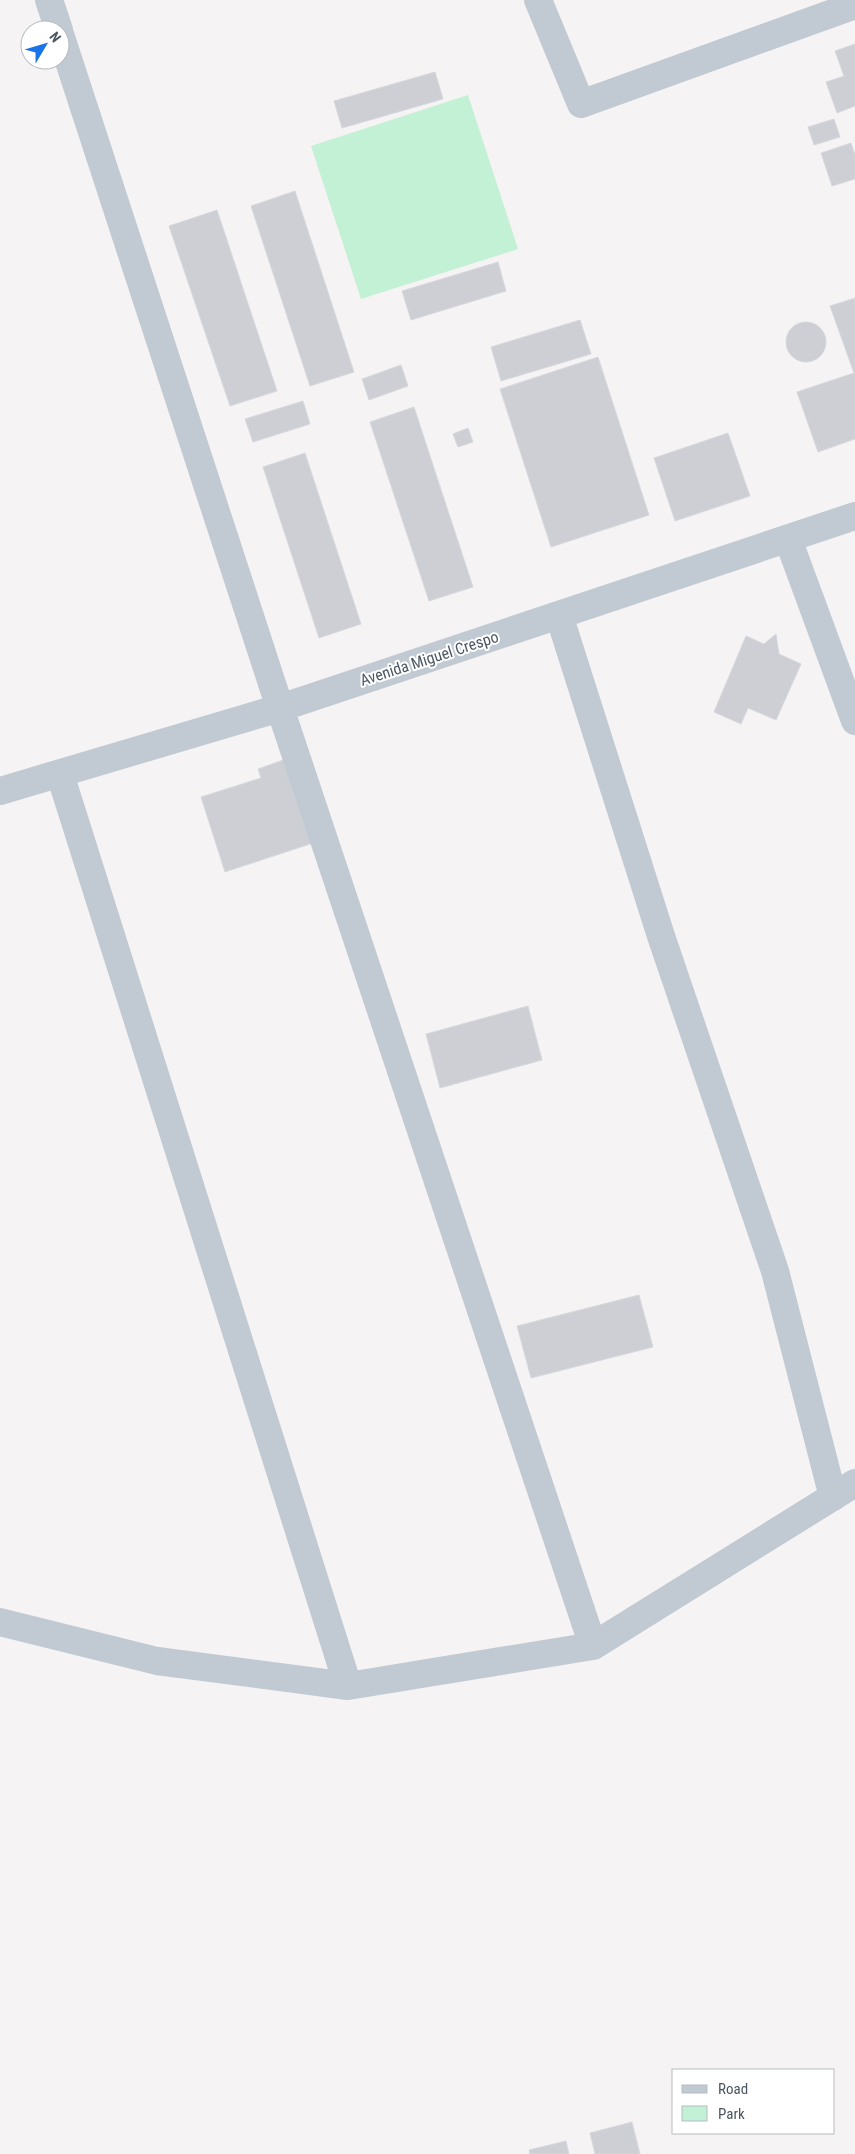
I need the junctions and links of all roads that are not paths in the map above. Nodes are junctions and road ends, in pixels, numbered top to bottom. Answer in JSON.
{"nodes":[{"id":1,"x":49,"y":0,"type":"edge"},
{"id":2,"x":538,"y":0,"type":"edge"},
{"id":3,"x":855,"y":5,"type":"edge"},
{"id":4,"x":56,"y":20,"type":"edge"},
{"id":5,"x":70,"y":65,"type":"edge"},
{"id":6,"x":855,"y":516,"type":"edge"},
{"id":7,"x":788,"y":539,"type":"junction"},
{"id":8,"x":559,"y":615,"type":"junction"},
{"id":9,"x":280,"y":708,"type":"junction"},
{"id":10,"x":855,"y":721,"type":"edge"},
{"id":11,"x":60,"y":774,"type":"junction"},
{"id":12,"x":0,"y":791,"type":"edge"},
{"id":13,"x":844,"y":1490,"type":"edge"},
{"id":14,"x":0,"y":1622,"type":"edge"},
{"id":15,"x":593,"y":1646,"type":"junction"},
{"id":16,"x":348,"y":1686,"type":"junction"}],
"edges":[{"from":1,"to":4,"type":"street"},
{"from":2,"to":3,"type":"street"},
{"from":5,"to":9,"type":"street"},
{"from":6,"to":7,"type":"street","name":"Avenida Miguel Crespo"},
{"from":7,"to":8,"type":"street","name":"Avenida Miguel Crespo"},
{"from":7,"to":10,"type":"street"},
{"from":8,"to":9,"type":"street","name":"Avenida Miguel Crespo"},
{"from":8,"to":13,"type":"street"},
{"from":9,"to":11,"type":"street","name":"Avenida Miguel Crespo"},
{"from":9,"to":15,"type":"street"},
{"from":11,"to":12,"type":"street","name":"Avenida Miguel Crespo"},
{"from":11,"to":16,"type":"street"},
{"from":13,"to":15,"type":"street"},
{"from":14,"to":16,"type":"street"},
{"from":15,"to":16,"type":"street"}]}
